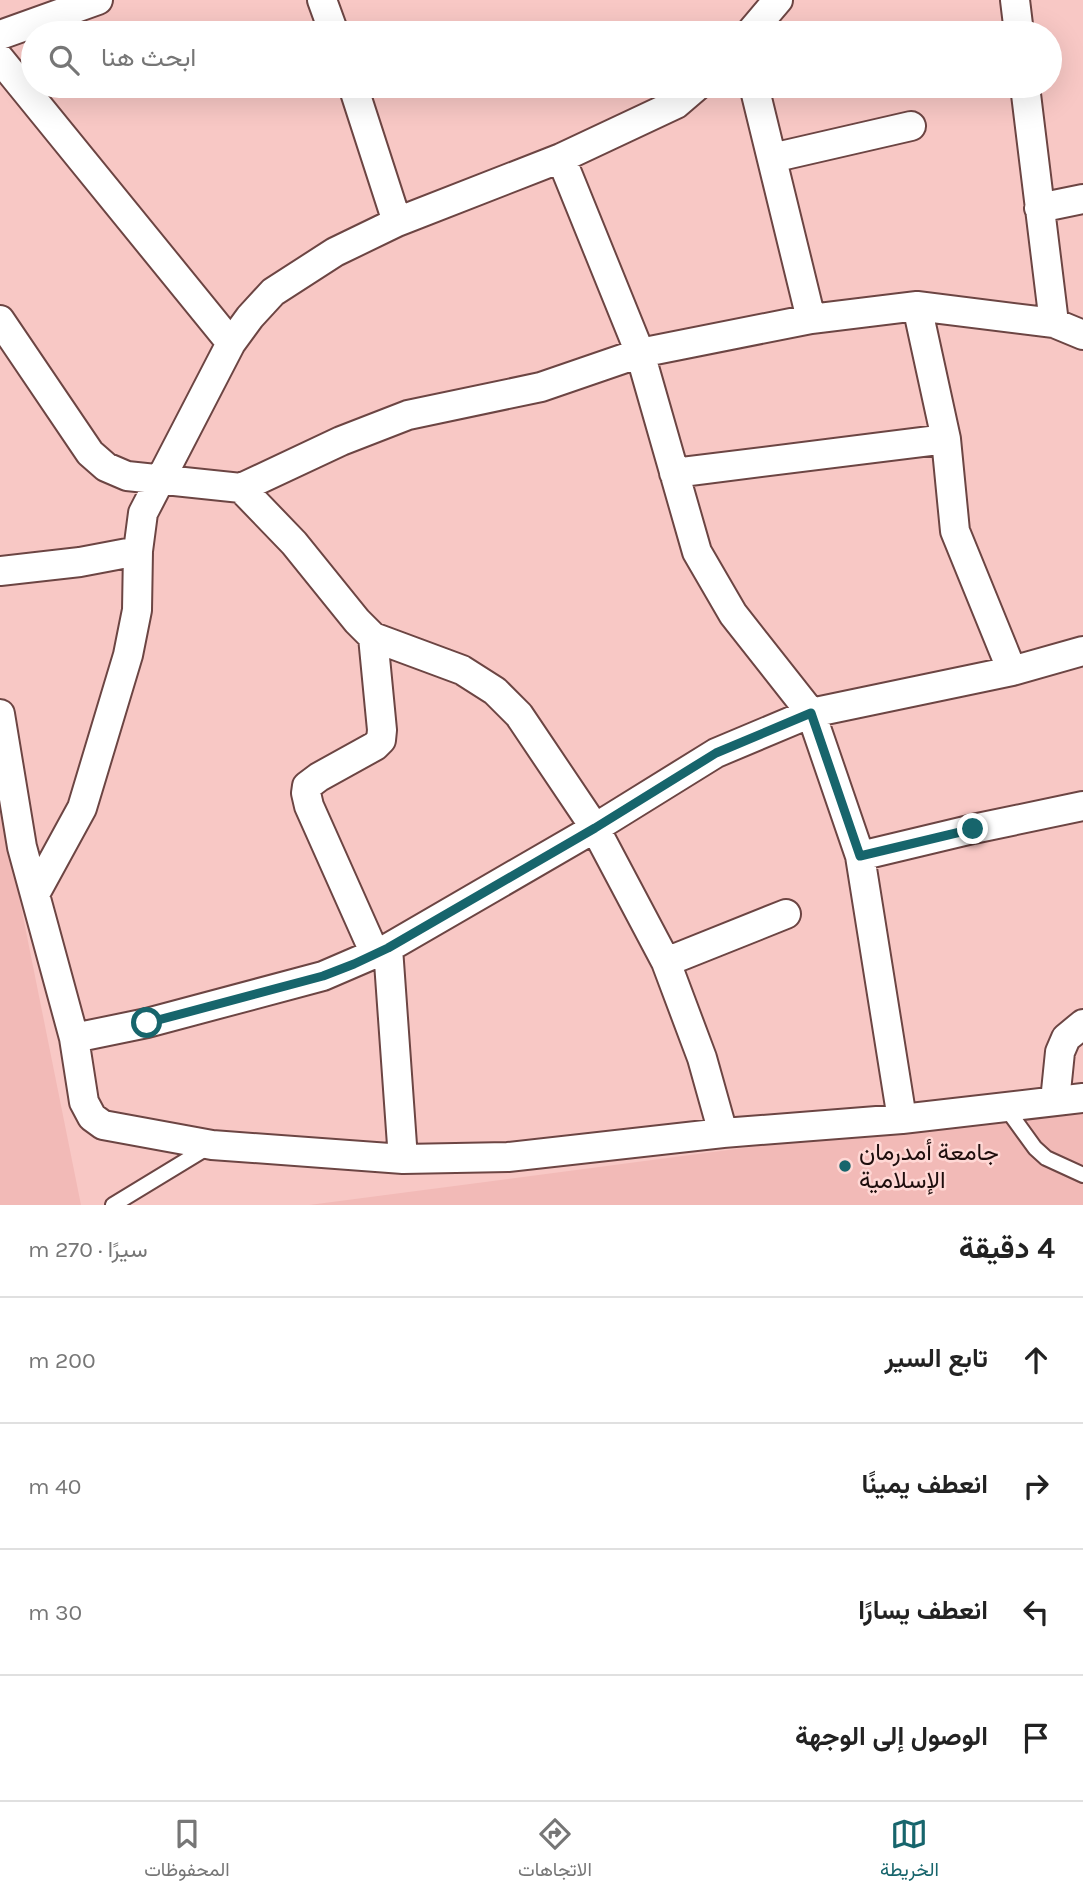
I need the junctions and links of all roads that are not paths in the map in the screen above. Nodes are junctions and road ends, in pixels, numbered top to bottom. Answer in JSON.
{"nodes":[{"id":1,"x":99,"y":0,"type":"edge"},
{"id":2,"x":322,"y":0,"type":"edge"},
{"id":3,"x":778,"y":0,"type":"edge"},
{"id":4,"x":1015,"y":0,"type":"edge"},
{"id":5,"x":40,"y":21,"type":"edge"},
{"id":6,"x":330,"y":21,"type":"edge"},
{"id":7,"x":760,"y":21,"type":"edge"},
{"id":8,"x":1017,"y":21,"type":"edge"},
{"id":9,"x":21,"y":28,"type":"edge"},
{"id":10,"x":0,"y":35,"type":"edge"},
{"id":11,"x":0,"y":59,"type":"edge"},
{"id":12,"x":21,"y":85,"type":"edge"},
{"id":13,"x":32,"y":98,"type":"edge"},
{"id":14,"x":357,"y":98,"type":"edge"},
{"id":15,"x":683,"y":98,"type":"edge"},
{"id":16,"x":757,"y":98,"type":"edge"},
{"id":17,"x":1026,"y":98,"type":"edge"},
{"id":18,"x":911,"y":127,"type":"dead end"},
{"id":19,"x":561,"y":158,"type":"junction"},
{"id":20,"x":772,"y":158,"type":"junction"},
{"id":21,"x":1083,"y":199,"type":"edge"},
{"id":22,"x":1039,"y":208,"type":"junction"},
{"id":23,"x":397,"y":222,"type":"junction"},
{"id":24,"x":917,"y":306,"type":"junction"},
{"id":25,"x":811,"y":319,"type":"junction"},
{"id":26,"x":0,"y":320,"type":"edge"},
{"id":27,"x":1054,"y":323,"type":"junction"},
{"id":28,"x":1083,"y":335,"type":"edge"},
{"id":29,"x":231,"y":343,"type":"junction"},
{"id":30,"x":640,"y":352,"type":"junction"},
{"id":31,"x":946,"y":439,"type":"junction"},
{"id":32,"x":674,"y":473,"type":"junction"},
{"id":33,"x":161,"y":481,"type":"junction"},
{"id":34,"x":241,"y":488,"type":"junction"},
{"id":35,"x":138,"y":551,"type":"junction"},
{"id":36,"x":0,"y":571,"type":"edge"},
{"id":37,"x":373,"y":637,"type":"junction"},
{"id":38,"x":1083,"y":651,"type":"edge"},
{"id":39,"x":1012,"y":671,"type":"junction"},
{"id":40,"x":811,"y":713,"type":"junction"},
{"id":41,"x":0,"y":714,"type":"edge"},
{"id":42,"x":1083,"y":806,"type":"edge"},
{"id":43,"x":595,"y":828,"type":"junction"},
{"id":44,"x":860,"y":856,"type":"junction"},
{"id":45,"x":35,"y":894,"type":"junction"},
{"id":46,"x":786,"y":914,"type":"dead end"},
{"id":47,"x":381,"y":951,"type":"junction"},
{"id":48,"x":666,"y":962,"type":"junction"},
{"id":49,"x":1083,"y":1024,"type":"edge"},
{"id":50,"x":74,"y":1038,"type":"junction"},
{"id":51,"x":1083,"y":1098,"type":"edge"},
{"id":52,"x":1055,"y":1101,"type":"junction"},
{"id":53,"x":1006,"y":1108,"type":"junction"},
{"id":54,"x":902,"y":1119,"type":"junction"},
{"id":55,"x":723,"y":1133,"type":"junction"},
{"id":56,"x":212,"y":1145,"type":"junction"},
{"id":57,"x":403,"y":1160,"type":"junction"},
{"id":58,"x":1083,"y":1175,"type":"edge"},
{"id":59,"x":113,"y":1205,"type":"edge"}],
"edges":[{"from":1,"to":5,"type":"street"},
{"from":2,"to":6,"type":"street"},
{"from":3,"to":7,"type":"street"},
{"from":4,"to":8,"type":"street"},
{"from":9,"to":10,"type":"street"},
{"from":11,"to":12,"type":"street"},
{"from":13,"to":29,"type":"street"},
{"from":14,"to":23,"type":"street"},
{"from":15,"to":19,"type":"street"},
{"from":16,"to":20,"type":"street"},
{"from":17,"to":22,"type":"street"},
{"from":18,"to":20,"type":"street"},
{"from":19,"to":23,"type":"street"},
{"from":19,"to":30,"type":"street"},
{"from":20,"to":25,"type":"street"},
{"from":21,"to":22,"type":"street"},
{"from":22,"to":27,"type":"street"},
{"from":23,"to":29,"type":"street"},
{"from":24,"to":25,"type":"street"},
{"from":24,"to":27,"type":"street"},
{"from":24,"to":31,"type":"street"},
{"from":25,"to":30,"type":"street"},
{"from":26,"to":33,"type":"street"},
{"from":27,"to":28,"type":"street"},
{"from":29,"to":33,"type":"street"},
{"from":30,"to":32,"type":"street"},
{"from":30,"to":34,"type":"street"},
{"from":31,"to":32,"type":"street"},
{"from":31,"to":39,"type":"street"},
{"from":32,"to":40,"type":"street"},
{"from":33,"to":34,"type":"street"},
{"from":33,"to":35,"type":"street"},
{"from":34,"to":37,"type":"street"},
{"from":35,"to":36,"type":"street"},
{"from":35,"to":45,"type":"street"},
{"from":37,"to":43,"type":"street"},
{"from":37,"to":47,"type":"street"},
{"from":38,"to":39,"type":"street"},
{"from":39,"to":40,"type":"street"},
{"from":40,"to":43,"type":"street"},
{"from":40,"to":44,"type":"street"},
{"from":41,"to":45,"type":"street"},
{"from":42,"to":44,"type":"street"},
{"from":43,"to":47,"type":"street"},
{"from":43,"to":48,"type":"street"},
{"from":44,"to":54,"type":"street"},
{"from":45,"to":50,"type":"street"},
{"from":46,"to":48,"type":"street"},
{"from":47,"to":50,"type":"street"},
{"from":47,"to":57,"type":"street"},
{"from":48,"to":55,"type":"street"},
{"from":49,"to":52,"type":"street"},
{"from":50,"to":56,"type":"street"},
{"from":51,"to":52,"type":"street"},
{"from":52,"to":53,"type":"street"},
{"from":53,"to":54,"type":"street"},
{"from":53,"to":58,"type":"lane"},
{"from":54,"to":55,"type":"street"},
{"from":55,"to":57,"type":"street"},
{"from":56,"to":57,"type":"street"},
{"from":56,"to":59,"type":"lane"}]}
